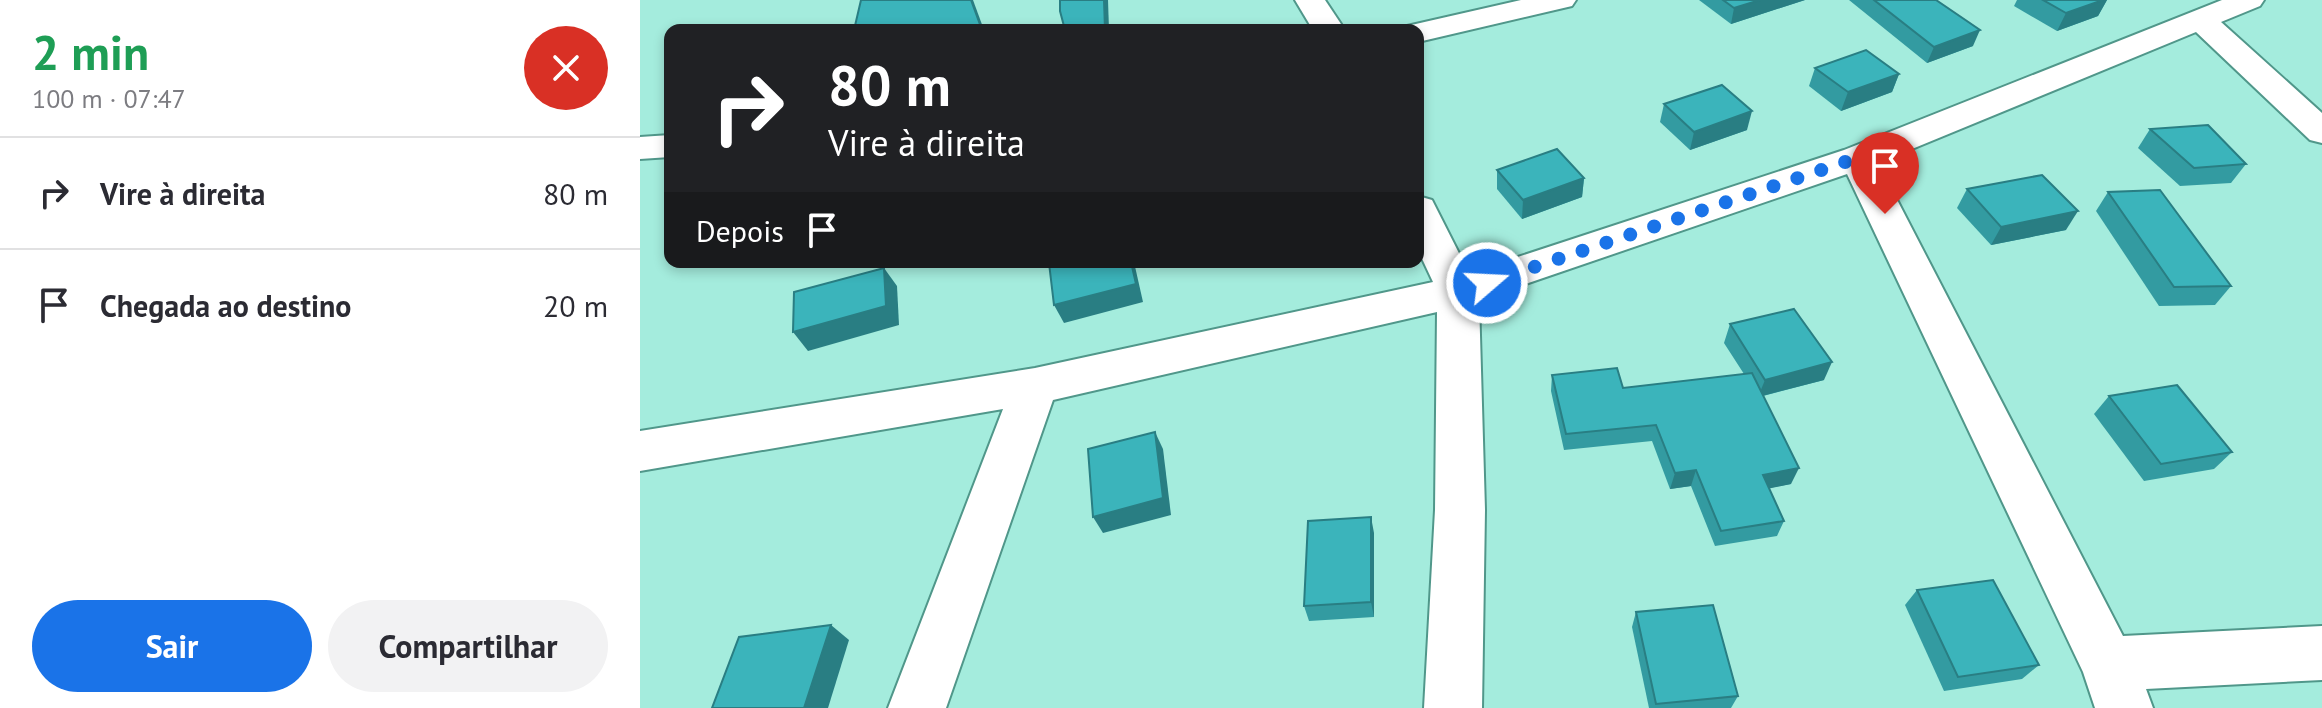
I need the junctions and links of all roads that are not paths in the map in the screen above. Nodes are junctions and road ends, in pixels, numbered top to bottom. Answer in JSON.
{"nodes":[{"id":1,"x":1310,"y":0,"type":"edge"},
{"id":2,"x":1561,"y":0,"type":"edge"},
{"id":3,"x":2249,"y":0,"type":"edge"},
{"id":4,"x":1496,"y":7,"type":"edge"},
{"id":5,"x":2200,"y":19,"type":"junction"},
{"id":6,"x":1325,"y":24,"type":"edge"},
{"id":7,"x":1424,"y":31,"type":"edge"},
{"id":8,"x":2322,"y":132,"type":"edge"},
{"id":9,"x":664,"y":146,"type":"edge"},
{"id":10,"x":640,"y":148,"type":"edge"},
{"id":11,"x":1857,"y":158,"type":"junction"},
{"id":12,"x":1424,"y":221,"type":"edge"},
{"id":13,"x":1458,"y":292,"type":"junction"},
{"id":14,"x":1035,"y":386,"type":"junction"},
{"id":15,"x":640,"y":451,"type":"edge"},
{"id":16,"x":2322,"y":653,"type":"edge"},
{"id":17,"x":2116,"y":686,"type":"edge"},
{"id":18,"x":917,"y":708,"type":"edge"},
{"id":19,"x":1453,"y":708,"type":"edge"}],
"edges":[{"from":1,"to":6,"type":"street"},
{"from":2,"to":4,"type":"street"},
{"from":3,"to":5,"type":"street"},
{"from":4,"to":7,"type":"street"},
{"from":5,"to":8,"type":"street"},
{"from":5,"to":11,"type":"street"},
{"from":9,"to":10,"type":"street"},
{"from":11,"to":13,"type":"street"},
{"from":11,"to":17,"type":"street"},
{"from":12,"to":13,"type":"street"},
{"from":13,"to":14,"type":"street"},
{"from":13,"to":19,"type":"street"},
{"from":14,"to":15,"type":"street"},
{"from":14,"to":18,"type":"street"},
{"from":16,"to":17,"type":"street"}]}
